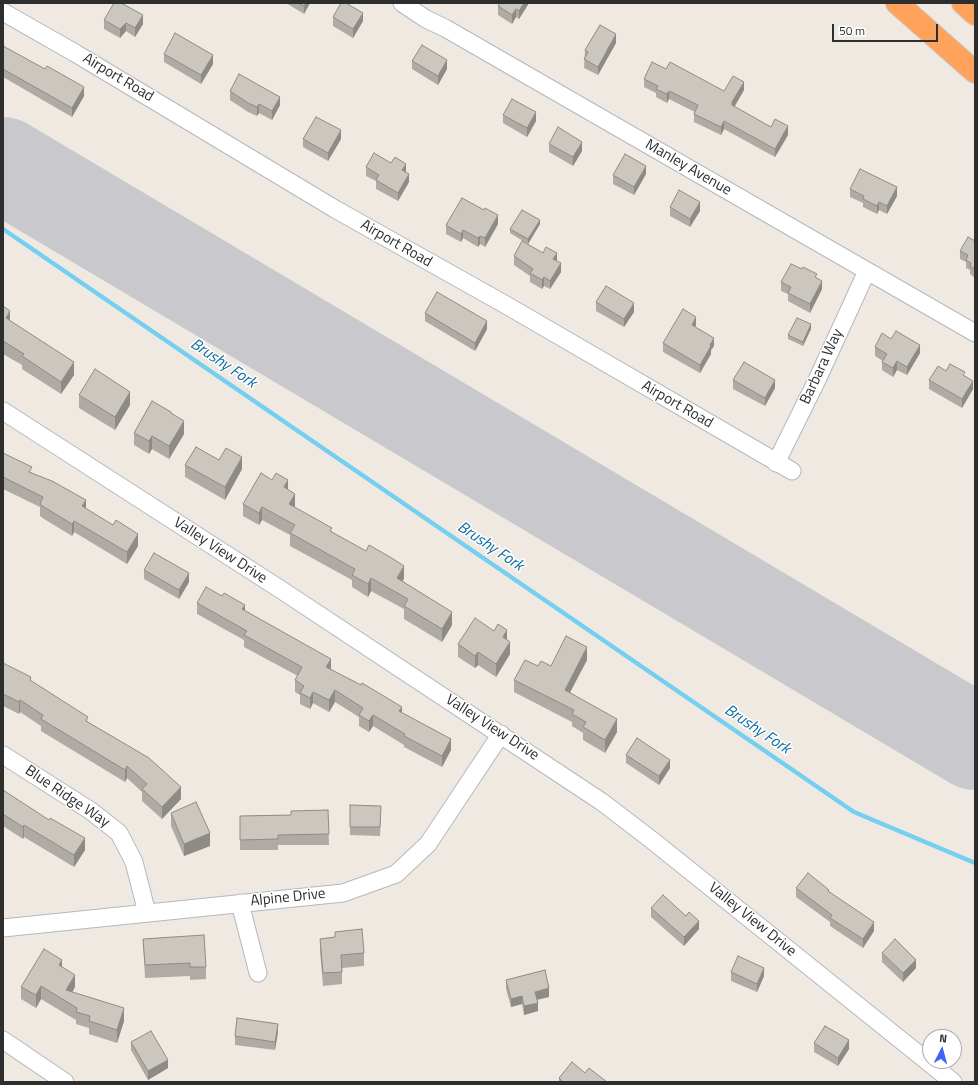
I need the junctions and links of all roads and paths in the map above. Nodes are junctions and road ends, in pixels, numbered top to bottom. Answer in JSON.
{"nodes":[{"id":1,"x":402,"y":3,"type":"edge"},
{"id":2,"x":897,"y":3,"type":"edge"},
{"id":3,"x":963,"y":3,"type":"edge"},
{"id":4,"x":3,"y":12,"type":"edge"},
{"id":5,"x":975,"y":14,"type":"edge"},
{"id":6,"x":975,"y":72,"type":"edge"},
{"id":7,"x":867,"y":271,"type":"junction"},
{"id":8,"x":975,"y":333,"type":"edge"},
{"id":9,"x":3,"y":411,"type":"edge"},
{"id":10,"x":776,"y":463,"type":"junction"},
{"id":11,"x":792,"y":471,"type":"dead end"},
{"id":12,"x":501,"y":734,"type":"junction"},
{"id":13,"x":3,"y":755,"type":"edge"},
{"id":14,"x":240,"y":903,"type":"junction"},
{"id":15,"x":147,"y":913,"type":"junction"},
{"id":16,"x":3,"y":928,"type":"edge"},
{"id":17,"x":258,"y":973,"type":"dead end"},
{"id":18,"x":3,"y":1040,"type":"edge"},
{"id":19,"x":65,"y":1082,"type":"edge"},
{"id":20,"x":954,"y":1082,"type":"edge"}],
"edges":[{"from":1,"to":7,"type":"street","name":"Manley Avenue"},
{"from":2,"to":6,"type":"highway"},
{"from":3,"to":5,"type":"highway"},
{"from":4,"to":10,"type":"street","name":"Airport Road"},
{"from":7,"to":8,"type":"street","name":"Manley Avenue"},
{"from":7,"to":10,"type":"street","name":"Barbara Way"},
{"from":9,"to":12,"type":"street","name":"Valley View Drive"},
{"from":10,"to":11,"type":"street","name":"Airport Road"},
{"from":12,"to":14,"type":"street","name":"Alpine Drive"},
{"from":12,"to":20,"type":"street","name":"Valley View Drive"},
{"from":13,"to":15,"type":"street","name":"Blue Ridge Way"},
{"from":14,"to":15,"type":"street","name":"Alpine Drive"},
{"from":14,"to":17,"type":"street"},
{"from":15,"to":16,"type":"street","name":"Alpine Drive"},
{"from":18,"to":19,"type":"street"}]}
